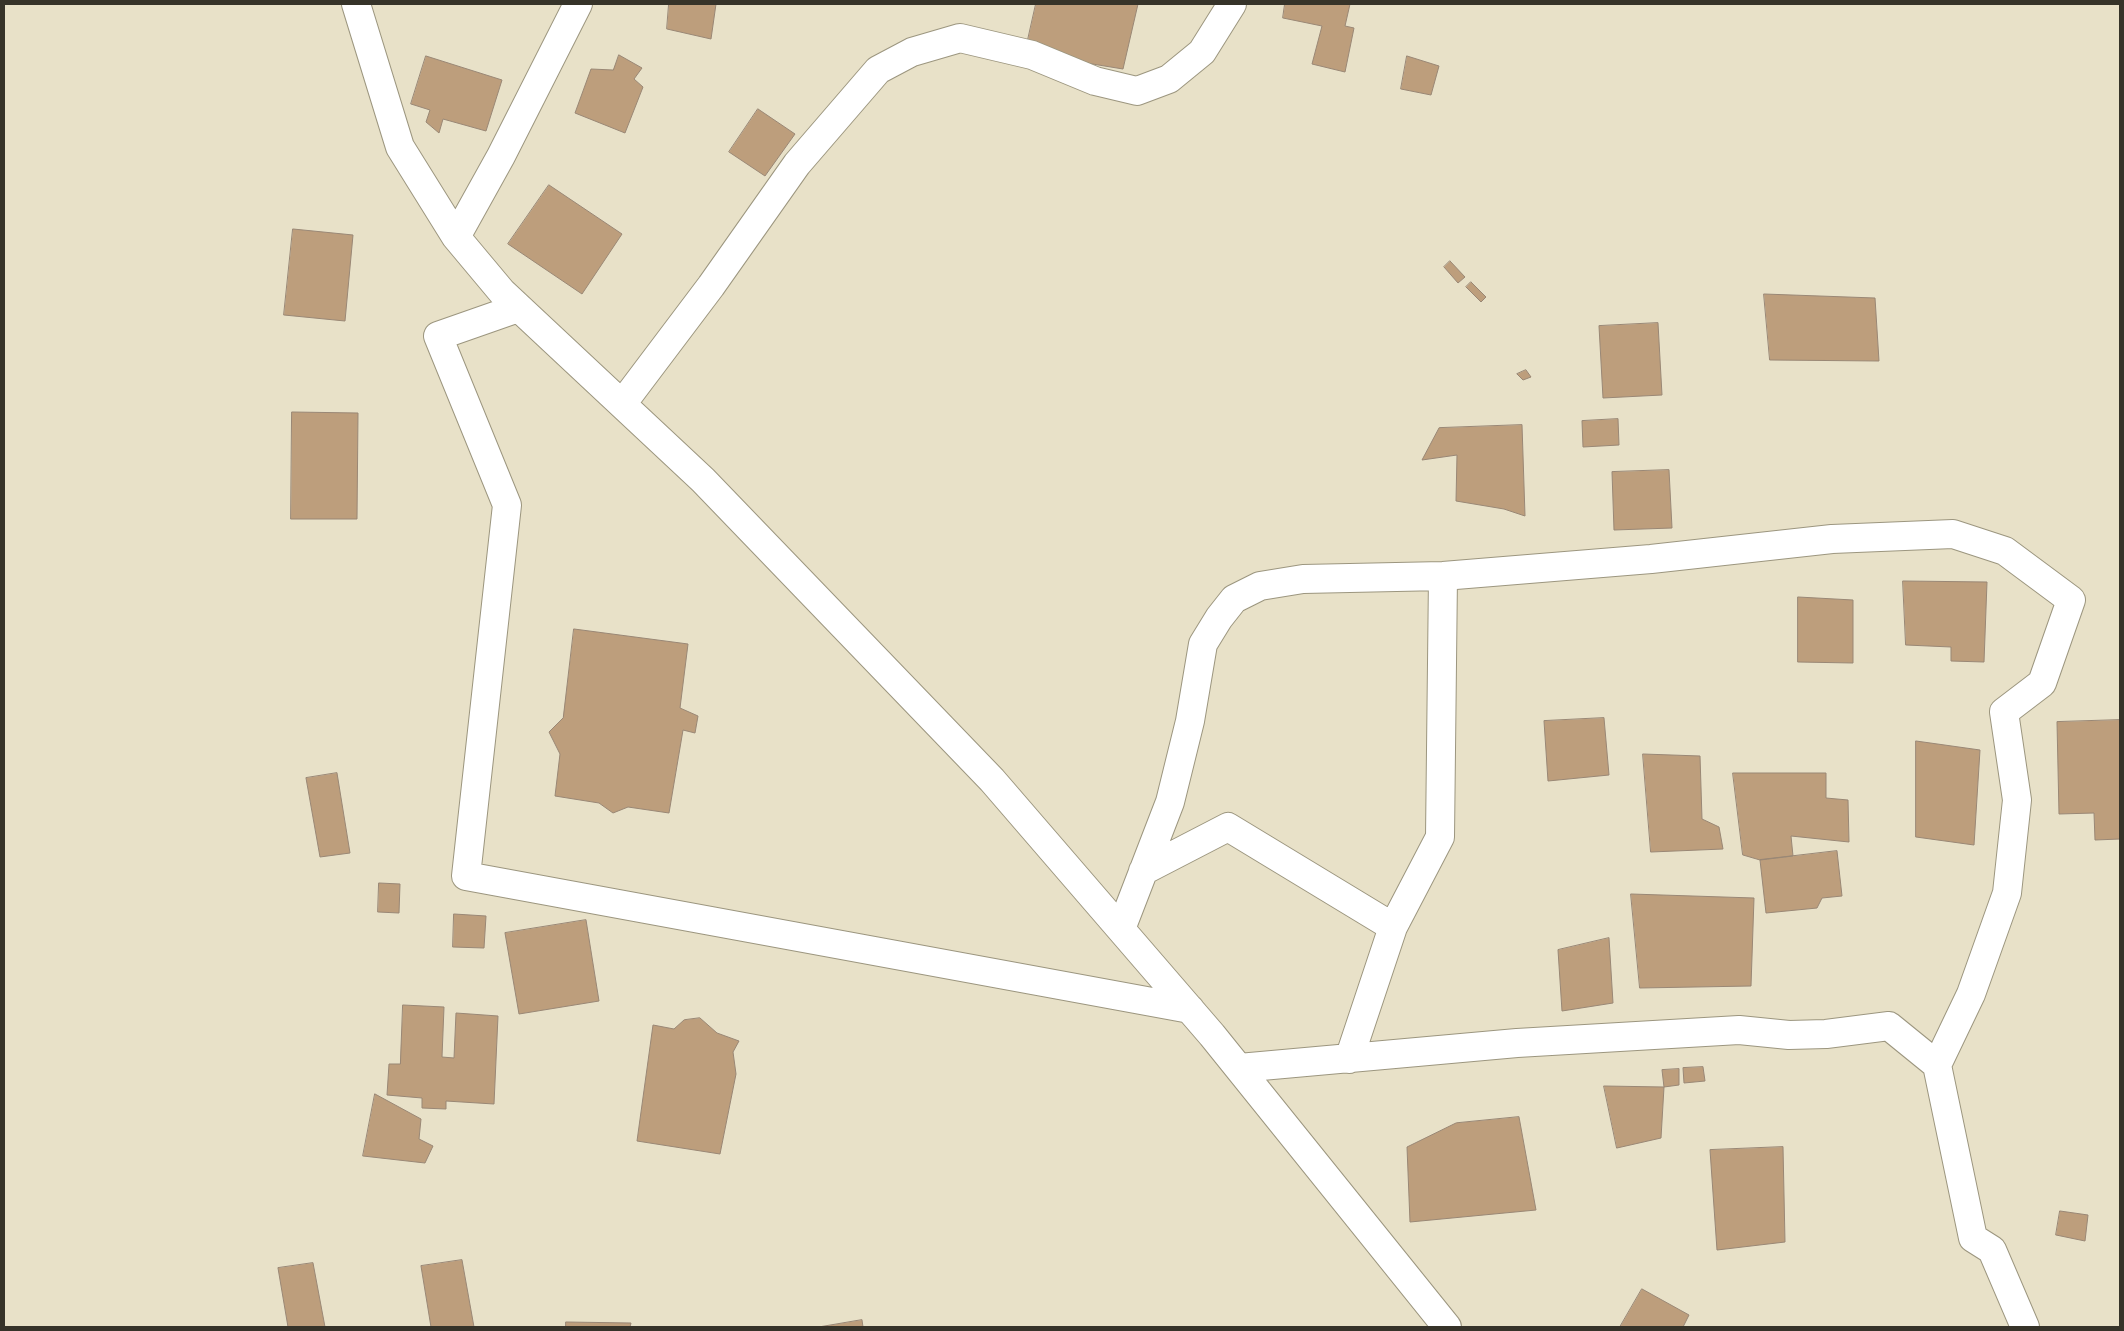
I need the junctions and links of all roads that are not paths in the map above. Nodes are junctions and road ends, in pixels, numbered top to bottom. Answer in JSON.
{"nodes":[{"id":1,"x":356,"y":4,"type":"edge"},
{"id":2,"x":578,"y":4,"type":"edge"},
{"id":3,"x":1232,"y":4,"type":"edge"},
{"id":4,"x":456,"y":237,"type":"junction"},
{"id":5,"x":518,"y":308,"type":"junction"},
{"id":6,"x":622,"y":404,"type":"junction"},
{"id":7,"x":1443,"y":576,"type":"junction"},
{"id":8,"x":1143,"y":871,"type":"junction"},
{"id":9,"x":1393,"y":927,"type":"junction"},
{"id":10,"x":1121,"y":929,"type":"junction"},
{"id":11,"x":1190,"y":1009,"type":"junction"},
{"id":12,"x":1349,"y":1059,"type":"junction"},
{"id":13,"x":1937,"y":1065,"type":"junction"},
{"id":14,"x":1239,"y":1068,"type":"junction"},
{"id":15,"x":1447,"y":1327,"type":"edge"},
{"id":16,"x":2025,"y":1327,"type":"edge"}],
"edges":[{"from":1,"to":4,"type":"street"},
{"from":2,"to":4,"type":"street"},
{"from":3,"to":6,"type":"street"},
{"from":4,"to":5,"type":"street"},
{"from":5,"to":6,"type":"street"},
{"from":5,"to":11,"type":"street"},
{"from":6,"to":10,"type":"street"},
{"from":7,"to":8,"type":"street"},
{"from":7,"to":9,"type":"street"},
{"from":7,"to":13,"type":"street"},
{"from":8,"to":9,"type":"street"},
{"from":8,"to":10,"type":"street"},
{"from":9,"to":12,"type":"street"},
{"from":10,"to":11,"type":"street"},
{"from":11,"to":14,"type":"street"},
{"from":12,"to":13,"type":"street"},
{"from":12,"to":14,"type":"street"},
{"from":13,"to":16,"type":"street"},
{"from":14,"to":15,"type":"street"}]}
